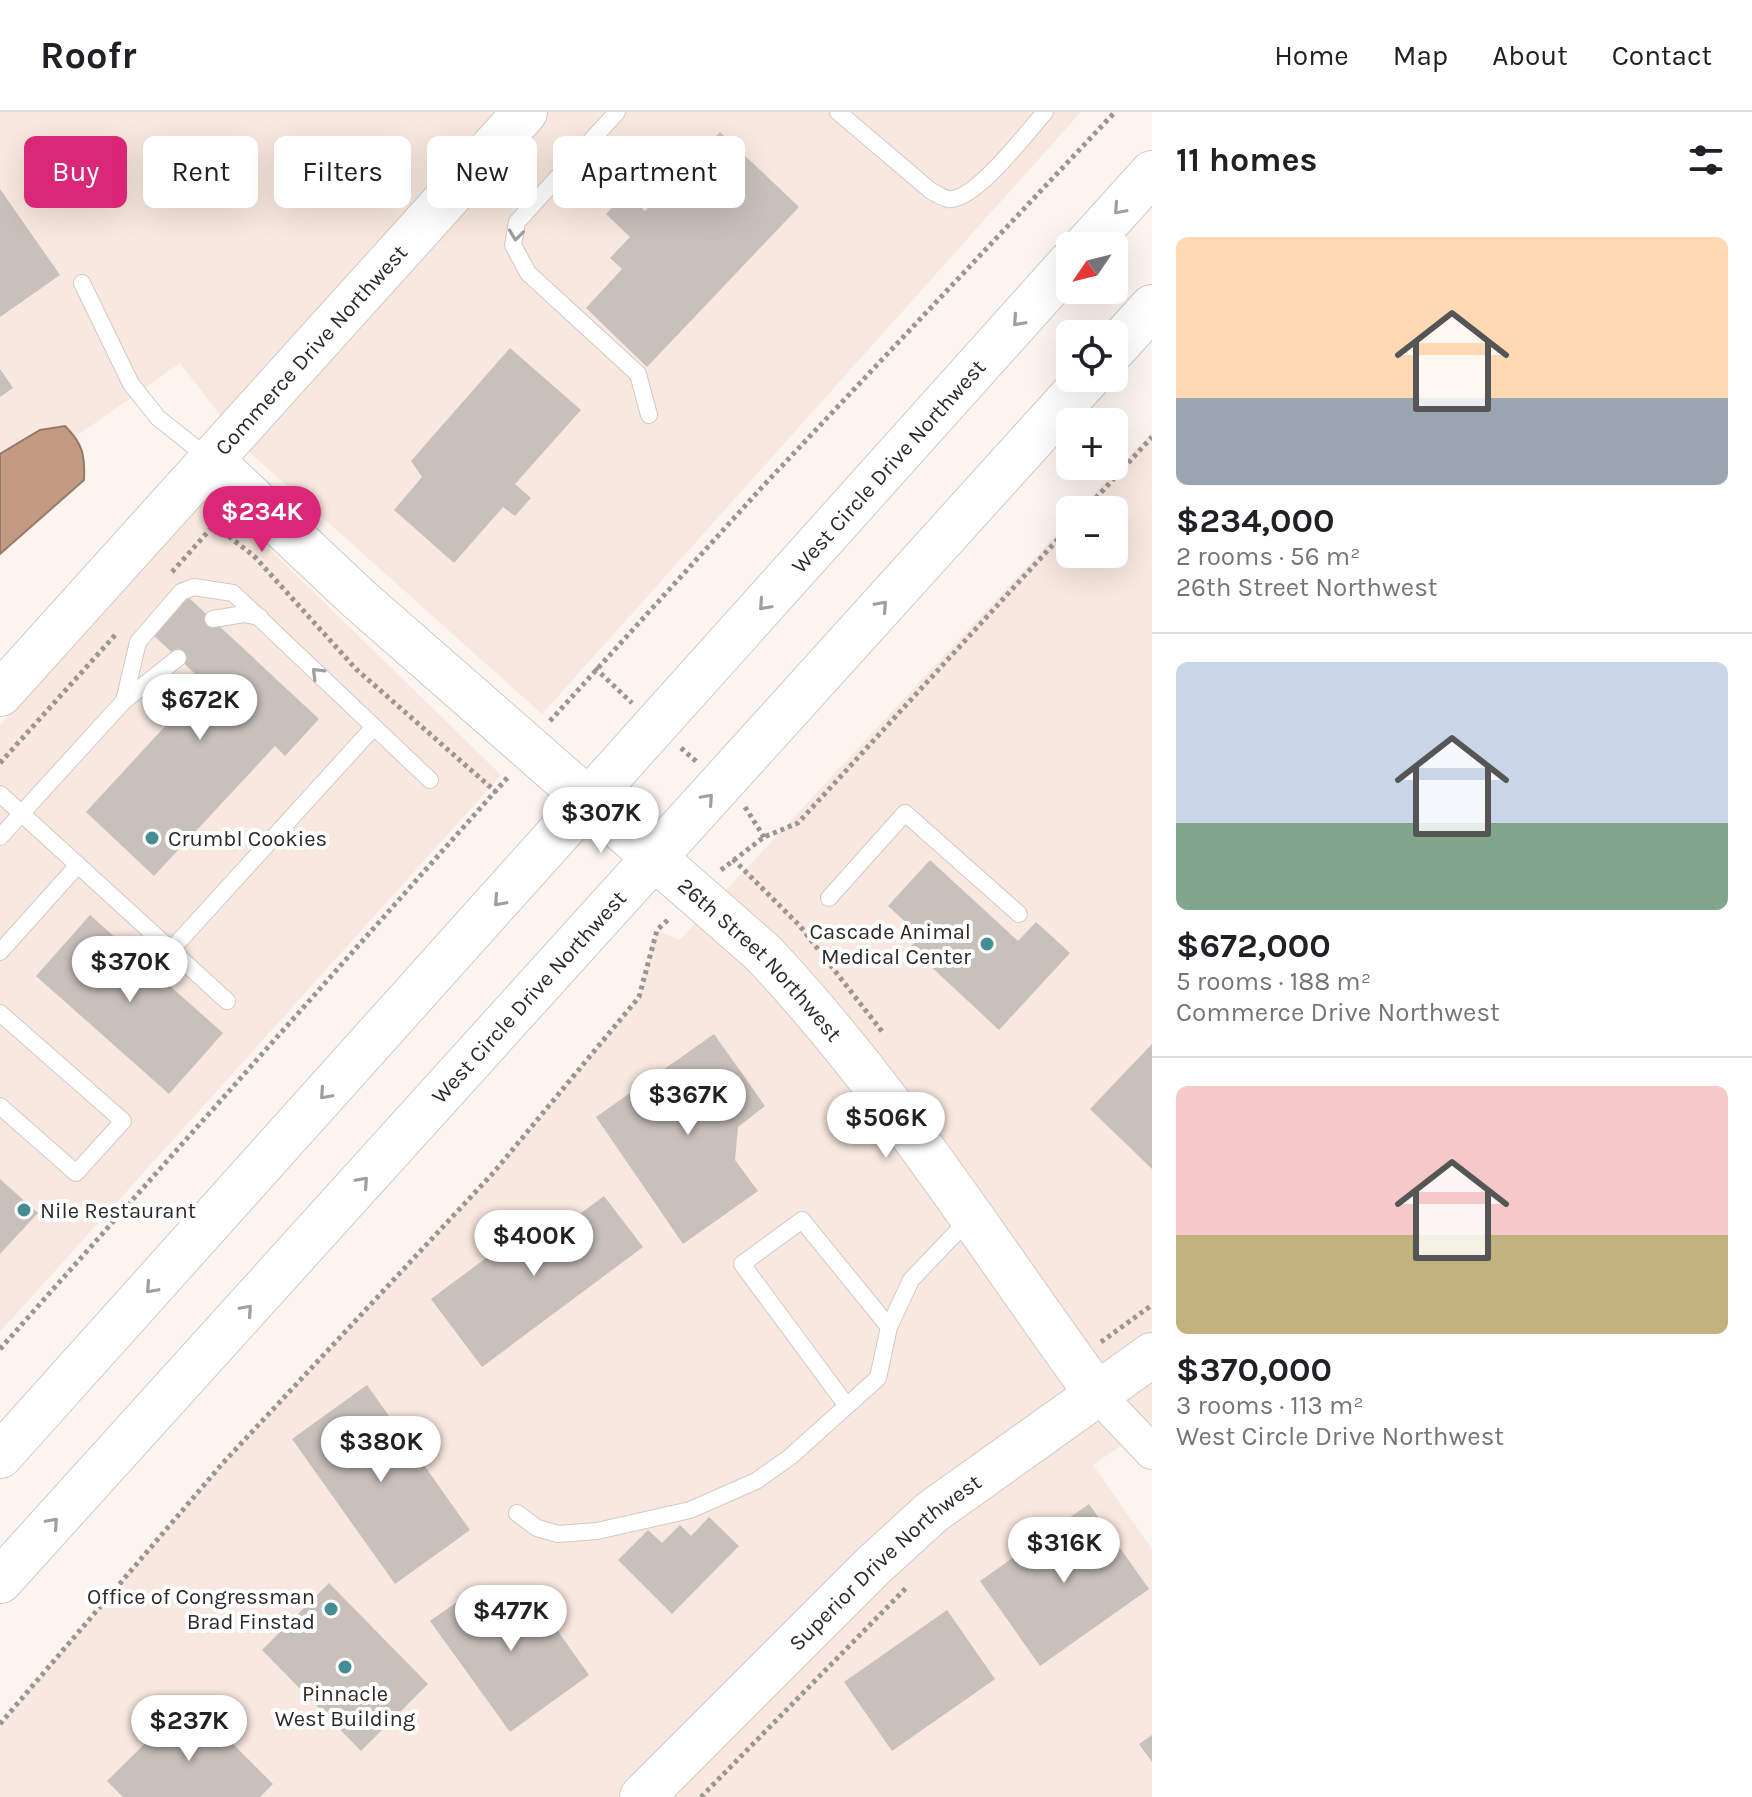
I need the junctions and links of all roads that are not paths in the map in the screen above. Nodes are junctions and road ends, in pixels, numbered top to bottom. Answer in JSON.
{"nodes":[{"id":1,"x":525,"y":112,"type":"edge"},
{"id":2,"x":617,"y":112,"type":"edge"},
{"id":3,"x":838,"y":112,"type":"edge"},
{"id":4,"x":1045,"y":112,"type":"edge"},
{"id":5,"x":1152,"y":173,"type":"edge"},
{"id":6,"x":1099,"y":232,"type":"edge"},
{"id":7,"x":1056,"y":279,"type":"edge"},
{"id":8,"x":82,"y":283,"type":"dead end"},
{"id":9,"x":1152,"y":307,"type":"edge"},
{"id":10,"x":1128,"y":334,"type":"edge"},
{"id":11,"x":1075,"y":392,"type":"edge"},
{"id":12,"x":649,"y":415,"type":"dead end"},
{"id":13,"x":210,"y":459,"type":"junction"},
{"id":14,"x":260,"y":617,"type":"junction"},
{"id":15,"x":213,"y":619,"type":"dead end"},
{"id":16,"x":178,"y":658,"type":"dead end"},
{"id":17,"x":0,"y":694,"type":"edge"},
{"id":18,"x":124,"y":701,"type":"junction"},
{"id":19,"x":373,"y":728,"type":"junction"},
{"id":20,"x":430,"y":780,"type":"dead end"},
{"id":21,"x":0,"y":794,"type":"edge"},
{"id":22,"x":589,"y":801,"type":"junction"},
{"id":23,"x":22,"y":814,"type":"junction"},
{"id":24,"x":0,"y":837,"type":"edge"},
{"id":25,"x":656,"y":857,"type":"junction"},
{"id":26,"x":78,"y":865,"type":"junction"},
{"id":27,"x":829,"y":898,"type":"dead end"},
{"id":28,"x":1019,"y":914,"type":"dead end"},
{"id":29,"x":171,"y":950,"type":"junction"},
{"id":30,"x":0,"y":952,"type":"edge"},
{"id":31,"x":227,"y":1001,"type":"dead end"},
{"id":32,"x":0,"y":1013,"type":"edge"},
{"id":33,"x":0,"y":1106,"type":"edge"},
{"id":34,"x":971,"y":1217,"type":"junction"},
{"id":35,"x":889,"y":1327,"type":"junction"},
{"id":36,"x":1152,"y":1355,"type":"edge"},
{"id":37,"x":1097,"y":1394,"type":"junction"},
{"id":38,"x":847,"y":1406,"type":"junction"},
{"id":39,"x":1152,"y":1452,"type":"edge"},
{"id":40,"x":0,"y":1456,"type":"edge"},
{"id":41,"x":517,"y":1513,"type":"dead end"},
{"id":42,"x":0,"y":1581,"type":"edge"},
{"id":43,"x":642,"y":1797,"type":"edge"}],
"edges":[{"from":1,"to":13,"type":"main road","name":"Commerce Drive Northwest"},
{"from":2,"to":12,"type":"lane","one_way":true},
{"from":3,"to":4,"type":"lane"},
{"from":5,"to":6,"type":"main road","one_way":true},
{"from":7,"to":22,"type":"main road","name":"West Circle Drive Northwest","one_way":true},
{"from":8,"to":13,"type":"lane"},
{"from":9,"to":10,"type":"main road"},
{"from":25,"to":11,"type":"main road","name":"West Circle Drive Northwest","one_way":true},
{"from":13,"to":17,"type":"main road","name":"Commerce Drive Northwest"},
{"from":13,"to":22,"type":"main road","name":"26th Street Northwest"},
{"from":14,"to":15,"type":"lane"},
{"from":14,"to":18,"type":"lane"},
{"from":19,"to":14,"type":"lane","one_way":true},
{"from":16,"to":18,"type":"lane"},
{"from":18,"to":23,"type":"lane"},
{"from":19,"to":20,"type":"lane"},
{"from":19,"to":29,"type":"lane"},
{"from":21,"to":23,"type":"lane"},
{"from":22,"to":25,"type":"main road","name":"26th Street Northwest"},
{"from":22,"to":40,"type":"main road","name":"West Circle Drive Northwest","one_way":true},
{"from":23,"to":24,"type":"lane"},
{"from":23,"to":26,"type":"lane"},
{"from":25,"to":34,"type":"main road","name":"26th Street Northwest"},
{"from":42,"to":25,"type":"main road","name":"West Circle Drive Northwest","one_way":true},
{"from":26,"to":29,"type":"lane"},
{"from":26,"to":30,"type":"lane"},
{"from":27,"to":28,"type":"lane"},
{"from":29,"to":31,"type":"lane"},
{"from":32,"to":33,"type":"lane"},
{"from":34,"to":35,"type":"lane"},
{"from":34,"to":37,"type":"main road","name":"26th Street Northwest"},
{"from":35,"to":38,"type":"lane"},
{"from":35,"to":38,"type":"lane"},
{"from":36,"to":37,"type":"main road","name":"Superior Drive Northwest"},
{"from":37,"to":39,"type":"street"},
{"from":37,"to":43,"type":"main road","name":"Superior Drive Northwest"},
{"from":38,"to":41,"type":"lane"}]}
